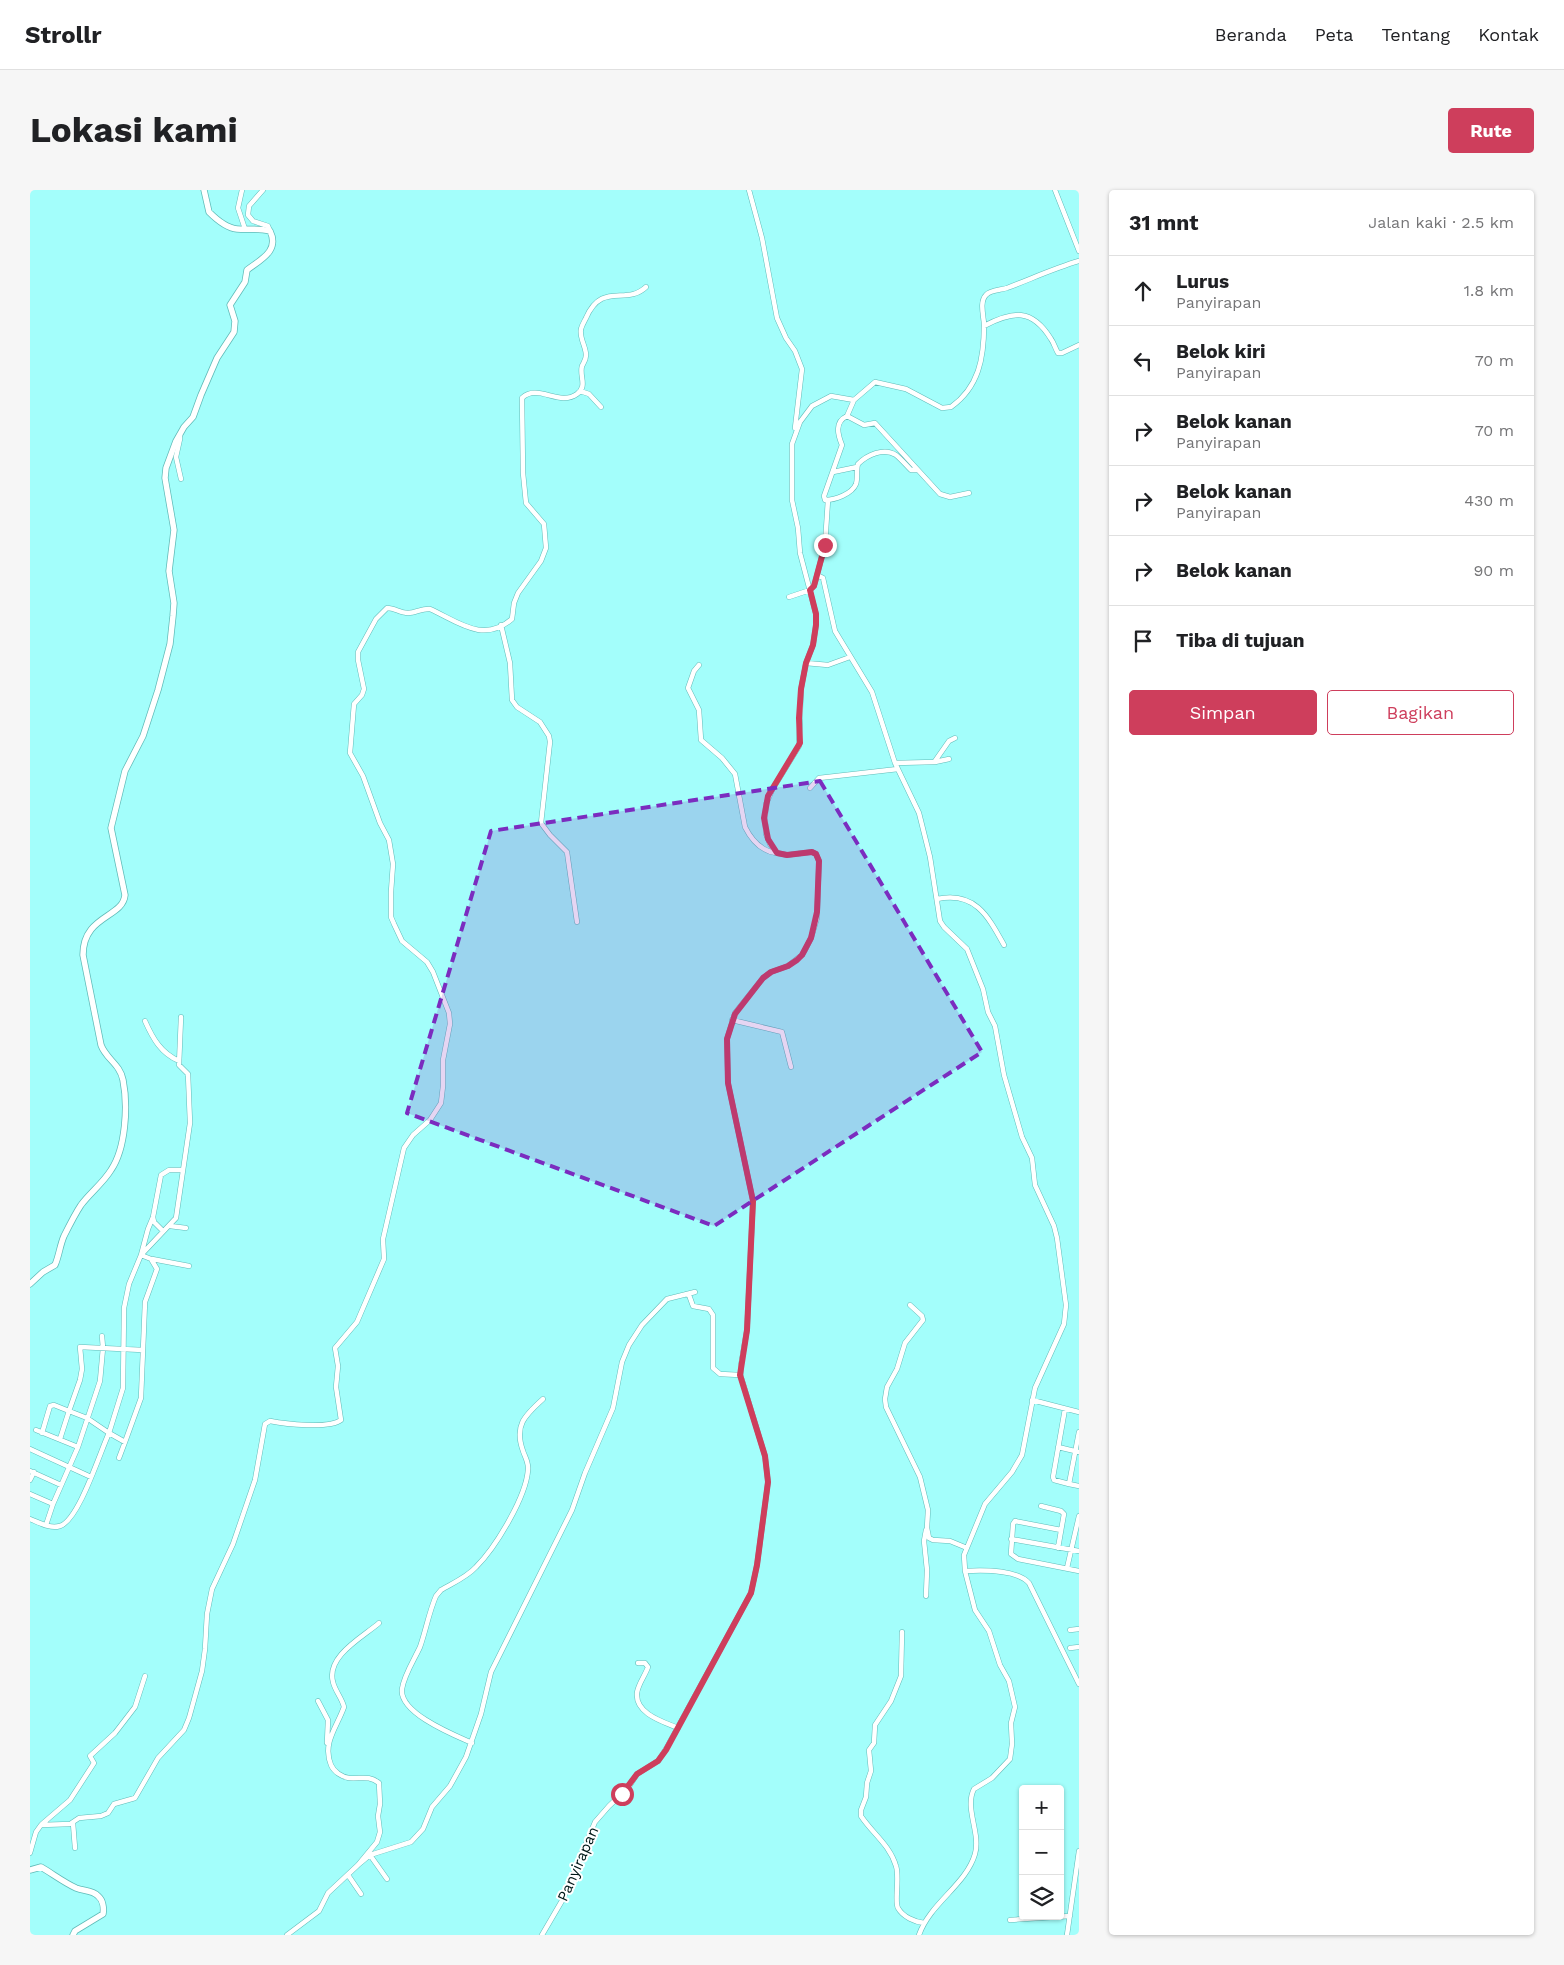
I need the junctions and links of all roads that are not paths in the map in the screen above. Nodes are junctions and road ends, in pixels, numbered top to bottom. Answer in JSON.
{"nodes":[{"id":1,"x":204,"y":190,"type":"edge"},
{"id":2,"x":242,"y":190,"type":"edge"},
{"id":3,"x":263,"y":190,"type":"edge"},
{"id":4,"x":748,"y":190,"type":"edge"},
{"id":5,"x":1055,"y":190,"type":"edge"},
{"id":6,"x":245,"y":229,"type":"junction"},
{"id":7,"x":270,"y":231,"type":"junction"},
{"id":8,"x":1079,"y":252,"type":"edge"},
{"id":9,"x":1079,"y":261,"type":"edge"},
{"id":10,"x":646,"y":287,"type":"dead end"},
{"id":11,"x":984,"y":326,"type":"junction"},
{"id":12,"x":1079,"y":345,"type":"edge"},
{"id":13,"x":580,"y":391,"type":"junction"},
{"id":14,"x":854,"y":400,"type":"junction"},
{"id":15,"x":600,"y":407,"type":"dead end"},
{"id":16,"x":847,"y":416,"type":"junction"},
{"id":17,"x":795,"y":432,"type":"junction"},
{"id":18,"x":179,"y":433,"type":"junction"},
{"id":19,"x":857,"y":467,"type":"junction"},
{"id":20,"x":917,"y":470,"type":"junction"},
{"id":21,"x":833,"y":472,"type":"junction"},
{"id":22,"x":181,"y":479,"type":"dead end"},
{"id":23,"x":969,"y":493,"type":"dead end"},
{"id":24,"x":828,"y":500,"type":"junction"},
{"id":25,"x":817,"y":575,"type":"junction"},
{"id":26,"x":810,"y":590,"type":"junction"},
{"id":27,"x":789,"y":597,"type":"dead end"},
{"id":28,"x":501,"y":626,"type":"junction"},
{"id":29,"x":850,"y":657,"type":"junction"},
{"id":30,"x":806,"y":663,"type":"junction"},
{"id":31,"x":699,"y":665,"type":"dead end"},
{"id":32,"x":955,"y":738,"type":"dead end"},
{"id":33,"x":949,"y":759,"type":"dead end"},
{"id":34,"x":935,"y":762,"type":"junction"},
{"id":35,"x":895,"y":763,"type":"junction"},
{"id":36,"x":898,"y":769,"type":"junction"},
{"id":37,"x":810,"y":788,"type":"dead end"},
{"id":38,"x":777,"y":853,"type":"junction"},
{"id":39,"x":937,"y":899,"type":"junction"},
{"id":40,"x":577,"y":922,"type":"dead end"},
{"id":41,"x":1004,"y":945,"type":"dead end"},
{"id":42,"x":182,"y":1017,"type":"dead end"},
{"id":43,"x":732,"y":1020,"type":"junction"},
{"id":44,"x":145,"y":1021,"type":"dead end"},
{"id":45,"x":179,"y":1061,"type":"junction"},
{"id":46,"x":791,"y":1067,"type":"dead end"},
{"id":47,"x":183,"y":1170,"type":"junction"},
{"id":48,"x":153,"y":1217,"type":"junction"},
{"id":49,"x":170,"y":1226,"type":"junction"},
{"id":50,"x":186,"y":1228,"type":"dead end"},
{"id":51,"x":163,"y":1232,"type":"junction"},
{"id":52,"x":142,"y":1255,"type":"junction"},
{"id":53,"x":151,"y":1259,"type":"junction"},
{"id":54,"x":189,"y":1266,"type":"dead end"},
{"id":55,"x":30,"y":1284,"type":"edge"},
{"id":56,"x":695,"y":1292,"type":"dead end"},
{"id":57,"x":686,"y":1294,"type":"junction"},
{"id":58,"x":910,"y":1306,"type":"dead end"},
{"id":59,"x":102,"y":1336,"type":"dead end"},
{"id":60,"x":103,"y":1348,"type":"junction"},
{"id":61,"x":122,"y":1349,"type":"junction"},
{"id":62,"x":143,"y":1350,"type":"junction"},
{"id":63,"x":740,"y":1375,"type":"junction"},
{"id":64,"x":543,"y":1399,"type":"dead end"},
{"id":65,"x":1032,"y":1400,"type":"junction"},
{"id":66,"x":1066,"y":1409,"type":"junction"},
{"id":67,"x":69,"y":1412,"type":"junction"},
{"id":68,"x":1079,"y":1412,"type":"edge"},
{"id":69,"x":87,"y":1418,"type":"junction"},
{"id":70,"x":36,"y":1430,"type":"dead end"},
{"id":71,"x":1079,"y":1432,"type":"edge"},
{"id":72,"x":42,"y":1433,"type":"junction"},
{"id":73,"x":108,"y":1433,"type":"junction"},
{"id":74,"x":60,"y":1440,"type":"junction"},
{"id":75,"x":125,"y":1442,"type":"junction"},
{"id":76,"x":78,"y":1447,"type":"junction"},
{"id":77,"x":1058,"y":1447,"type":"junction"},
{"id":78,"x":30,"y":1449,"type":"edge"},
{"id":79,"x":1077,"y":1451,"type":"edge"},
{"id":80,"x":119,"y":1458,"type":"dead end"},
{"id":81,"x":70,"y":1467,"type":"junction"},
{"id":82,"x":32,"y":1472,"type":"edge"},
{"id":83,"x":90,"y":1477,"type":"junction"},
{"id":84,"x":30,"y":1480,"type":"edge"},
{"id":85,"x":1069,"y":1484,"type":"junction"},
{"id":86,"x":61,"y":1485,"type":"junction"},
{"id":87,"x":1079,"y":1486,"type":"edge"},
{"id":88,"x":30,"y":1494,"type":"edge"},
{"id":89,"x":53,"y":1504,"type":"junction"},
{"id":90,"x":1041,"y":1506,"type":"dead end"},
{"id":91,"x":1079,"y":1516,"type":"edge"},
{"id":92,"x":30,"y":1519,"type":"edge"},
{"id":93,"x":46,"y":1525,"type":"junction"},
{"id":94,"x":927,"y":1528,"type":"junction"},
{"id":95,"x":1061,"y":1530,"type":"junction"},
{"id":96,"x":1077,"y":1532,"type":"edge"},
{"id":97,"x":1011,"y":1539,"type":"junction"},
{"id":98,"x":967,"y":1548,"type":"junction"},
{"id":99,"x":1058,"y":1548,"type":"junction"},
{"id":100,"x":1071,"y":1550,"type":"junction"},
{"id":101,"x":1079,"y":1552,"type":"edge"},
{"id":102,"x":1067,"y":1568,"type":"junction"},
{"id":103,"x":965,"y":1571,"type":"junction"},
{"id":104,"x":1079,"y":1571,"type":"edge"},
{"id":105,"x":926,"y":1596,"type":"dead end"},
{"id":106,"x":379,"y":1622,"type":"dead end"},
{"id":107,"x":1079,"y":1629,"type":"edge"},
{"id":108,"x":1070,"y":1630,"type":"dead end"},
{"id":109,"x":902,"y":1632,"type":"dead end"},
{"id":110,"x":1079,"y":1647,"type":"edge"},
{"id":111,"x":1070,"y":1648,"type":"dead end"},
{"id":112,"x":638,"y":1663,"type":"dead end"},
{"id":113,"x":145,"y":1676,"type":"dead end"},
{"id":114,"x":1079,"y":1684,"type":"edge"},
{"id":115,"x":318,"y":1701,"type":"dead end"},
{"id":116,"x":678,"y":1728,"type":"junction"},
{"id":117,"x":472,"y":1743,"type":"junction"},
{"id":118,"x":328,"y":1746,"type":"junction"},
{"id":119,"x":73,"y":1823,"type":"junction"},
{"id":120,"x":41,"y":1825,"type":"junction"},
{"id":121,"x":75,"y":1848,"type":"dead end"},
{"id":122,"x":1079,"y":1851,"type":"edge"},
{"id":123,"x":30,"y":1853,"type":"edge"},
{"id":124,"x":370,"y":1855,"type":"junction"},
{"id":125,"x":358,"y":1865,"type":"junction"},
{"id":126,"x":30,"y":1870,"type":"edge"},
{"id":127,"x":348,"y":1875,"type":"junction"},
{"id":128,"x":387,"y":1879,"type":"dead end"},
{"id":129,"x":361,"y":1894,"type":"dead end"},
{"id":130,"x":1070,"y":1916,"type":"junction"},
{"id":131,"x":1010,"y":1920,"type":"dead end"},
{"id":132,"x":924,"y":1923,"type":"junction"},
{"id":133,"x":73,"y":1935,"type":"edge"},
{"id":134,"x":287,"y":1935,"type":"edge"},
{"id":135,"x":542,"y":1935,"type":"edge"},
{"id":136,"x":919,"y":1935,"type":"edge"},
{"id":137,"x":1067,"y":1935,"type":"edge"}],
"edges":[{"from":1,"to":6,"type":"street"},
{"from":2,"to":6,"type":"street"},
{"from":3,"to":7,"type":"street"},
{"from":4,"to":17,"type":"street"},
{"from":5,"to":8,"type":"street"},
{"from":6,"to":7,"type":"street"},
{"from":7,"to":18,"type":"street"},
{"from":9,"to":11,"type":"street"},
{"from":10,"to":13,"type":"street"},
{"from":11,"to":12,"type":"street"},
{"from":11,"to":14,"type":"street"},
{"from":13,"to":15,"type":"street"},
{"from":13,"to":28,"type":"street"},
{"from":14,"to":16,"type":"street"},
{"from":14,"to":17,"type":"street"},
{"from":16,"to":20,"type":"street"},
{"from":16,"to":21,"type":"street"},
{"from":17,"to":26,"type":"street"},
{"from":18,"to":22,"type":"street"},
{"from":18,"to":55,"type":"street"},
{"from":19,"to":20,"type":"street"},
{"from":19,"to":21,"type":"street"},
{"from":19,"to":24,"type":"street"},
{"from":20,"to":23,"type":"street"},
{"from":21,"to":24,"type":"street"},
{"from":24,"to":25,"type":"street"},
{"from":25,"to":26,"type":"street"},
{"from":25,"to":29,"type":"street"},
{"from":26,"to":27,"type":"street"},
{"from":26,"to":30,"type":"street"},
{"from":28,"to":40,"type":"street"},
{"from":28,"to":119,"type":"street"},
{"from":29,"to":30,"type":"street"},
{"from":29,"to":35,"type":"street"},
{"from":30,"to":38,"type":"street"},
{"from":31,"to":38,"type":"street"},
{"from":32,"to":34,"type":"street"},
{"from":33,"to":34,"type":"street"},
{"from":34,"to":35,"type":"street"},
{"from":35,"to":36,"type":"street"},
{"from":36,"to":37,"type":"street"},
{"from":36,"to":39,"type":"street"},
{"from":38,"to":43,"type":"street","name":"Panyirapan"},
{"from":39,"to":41,"type":"street"},
{"from":39,"to":65,"type":"street"},
{"from":42,"to":45,"type":"street"},
{"from":43,"to":46,"type":"street"},
{"from":43,"to":63,"type":"street","name":"Panyirapan"},
{"from":44,"to":45,"type":"street"},
{"from":45,"to":47,"type":"street"},
{"from":47,"to":48,"type":"street"},
{"from":47,"to":49,"type":"street"},
{"from":48,"to":51,"type":"street"},
{"from":48,"to":52,"type":"street"},
{"from":49,"to":50,"type":"street"},
{"from":49,"to":51,"type":"street"},
{"from":51,"to":52,"type":"street"},
{"from":52,"to":53,"type":"street"},
{"from":52,"to":61,"type":"street"},
{"from":53,"to":54,"type":"street"},
{"from":53,"to":62,"type":"street"},
{"from":56,"to":57,"type":"street"},
{"from":57,"to":63,"type":"street"},
{"from":57,"to":117,"type":"street"},
{"from":58,"to":94,"type":"street"},
{"from":59,"to":60,"type":"street"},
{"from":60,"to":61,"type":"street"},
{"from":60,"to":67,"type":"street"},
{"from":60,"to":69,"type":"street"},
{"from":61,"to":62,"type":"street"},
{"from":61,"to":73,"type":"street"},
{"from":62,"to":75,"type":"street"},
{"from":63,"to":116,"type":"street","name":"Panyirapan"},
{"from":64,"to":117,"type":"street"},
{"from":65,"to":66,"type":"street"},
{"from":65,"to":98,"type":"street"},
{"from":66,"to":68,"type":"street"},
{"from":66,"to":77,"type":"street"},
{"from":67,"to":69,"type":"street"},
{"from":67,"to":72,"type":"street"},
{"from":67,"to":74,"type":"street"},
{"from":69,"to":73,"type":"street"},
{"from":69,"to":76,"type":"street"},
{"from":70,"to":72,"type":"street"},
{"from":71,"to":79,"type":"street"},
{"from":72,"to":74,"type":"street"},
{"from":73,"to":75,"type":"street"},
{"from":73,"to":83,"type":"street"},
{"from":74,"to":76,"type":"street"},
{"from":75,"to":80,"type":"street"},
{"from":76,"to":81,"type":"street"},
{"from":77,"to":79,"type":"street"},
{"from":77,"to":85,"type":"street"},
{"from":78,"to":81,"type":"street"},
{"from":79,"to":85,"type":"street"},
{"from":81,"to":83,"type":"street"},
{"from":81,"to":86,"type":"street"},
{"from":82,"to":84,"type":"street"},
{"from":82,"to":86,"type":"street"},
{"from":83,"to":93,"type":"street"},
{"from":85,"to":87,"type":"street"},
{"from":86,"to":89,"type":"street"},
{"from":88,"to":89,"type":"street"},
{"from":89,"to":93,"type":"street"},
{"from":90,"to":95,"type":"street"},
{"from":91,"to":96,"type":"street"},
{"from":92,"to":93,"type":"street"},
{"from":94,"to":98,"type":"street"},
{"from":94,"to":105,"type":"street"},
{"from":95,"to":97,"type":"street"},
{"from":95,"to":99,"type":"street"},
{"from":96,"to":100,"type":"street"},
{"from":97,"to":99,"type":"street"},
{"from":97,"to":102,"type":"street"},
{"from":98,"to":103,"type":"street"},
{"from":99,"to":100,"type":"street"},
{"from":100,"to":101,"type":"street"},
{"from":100,"to":102,"type":"street"},
{"from":102,"to":104,"type":"street"},
{"from":103,"to":114,"type":"street"},
{"from":103,"to":132,"type":"street"},
{"from":106,"to":118,"type":"street"},
{"from":107,"to":108,"type":"street"},
{"from":109,"to":132,"type":"street"},
{"from":110,"to":111,"type":"street"},
{"from":112,"to":116,"type":"street"},
{"from":113,"to":120,"type":"street"},
{"from":115,"to":118,"type":"street"},
{"from":116,"to":135,"type":"street","name":"Panyirapan"},
{"from":117,"to":124,"type":"street"},
{"from":118,"to":125,"type":"street"},
{"from":119,"to":120,"type":"street"},
{"from":119,"to":121,"type":"street"},
{"from":120,"to":123,"type":"street"},
{"from":122,"to":130,"type":"street"},
{"from":124,"to":125,"type":"street"},
{"from":124,"to":128,"type":"street"},
{"from":125,"to":127,"type":"street"},
{"from":126,"to":133,"type":"street"},
{"from":127,"to":129,"type":"street"},
{"from":127,"to":134,"type":"street"},
{"from":130,"to":131,"type":"street"},
{"from":130,"to":137,"type":"street"},
{"from":132,"to":136,"type":"street"}]}
